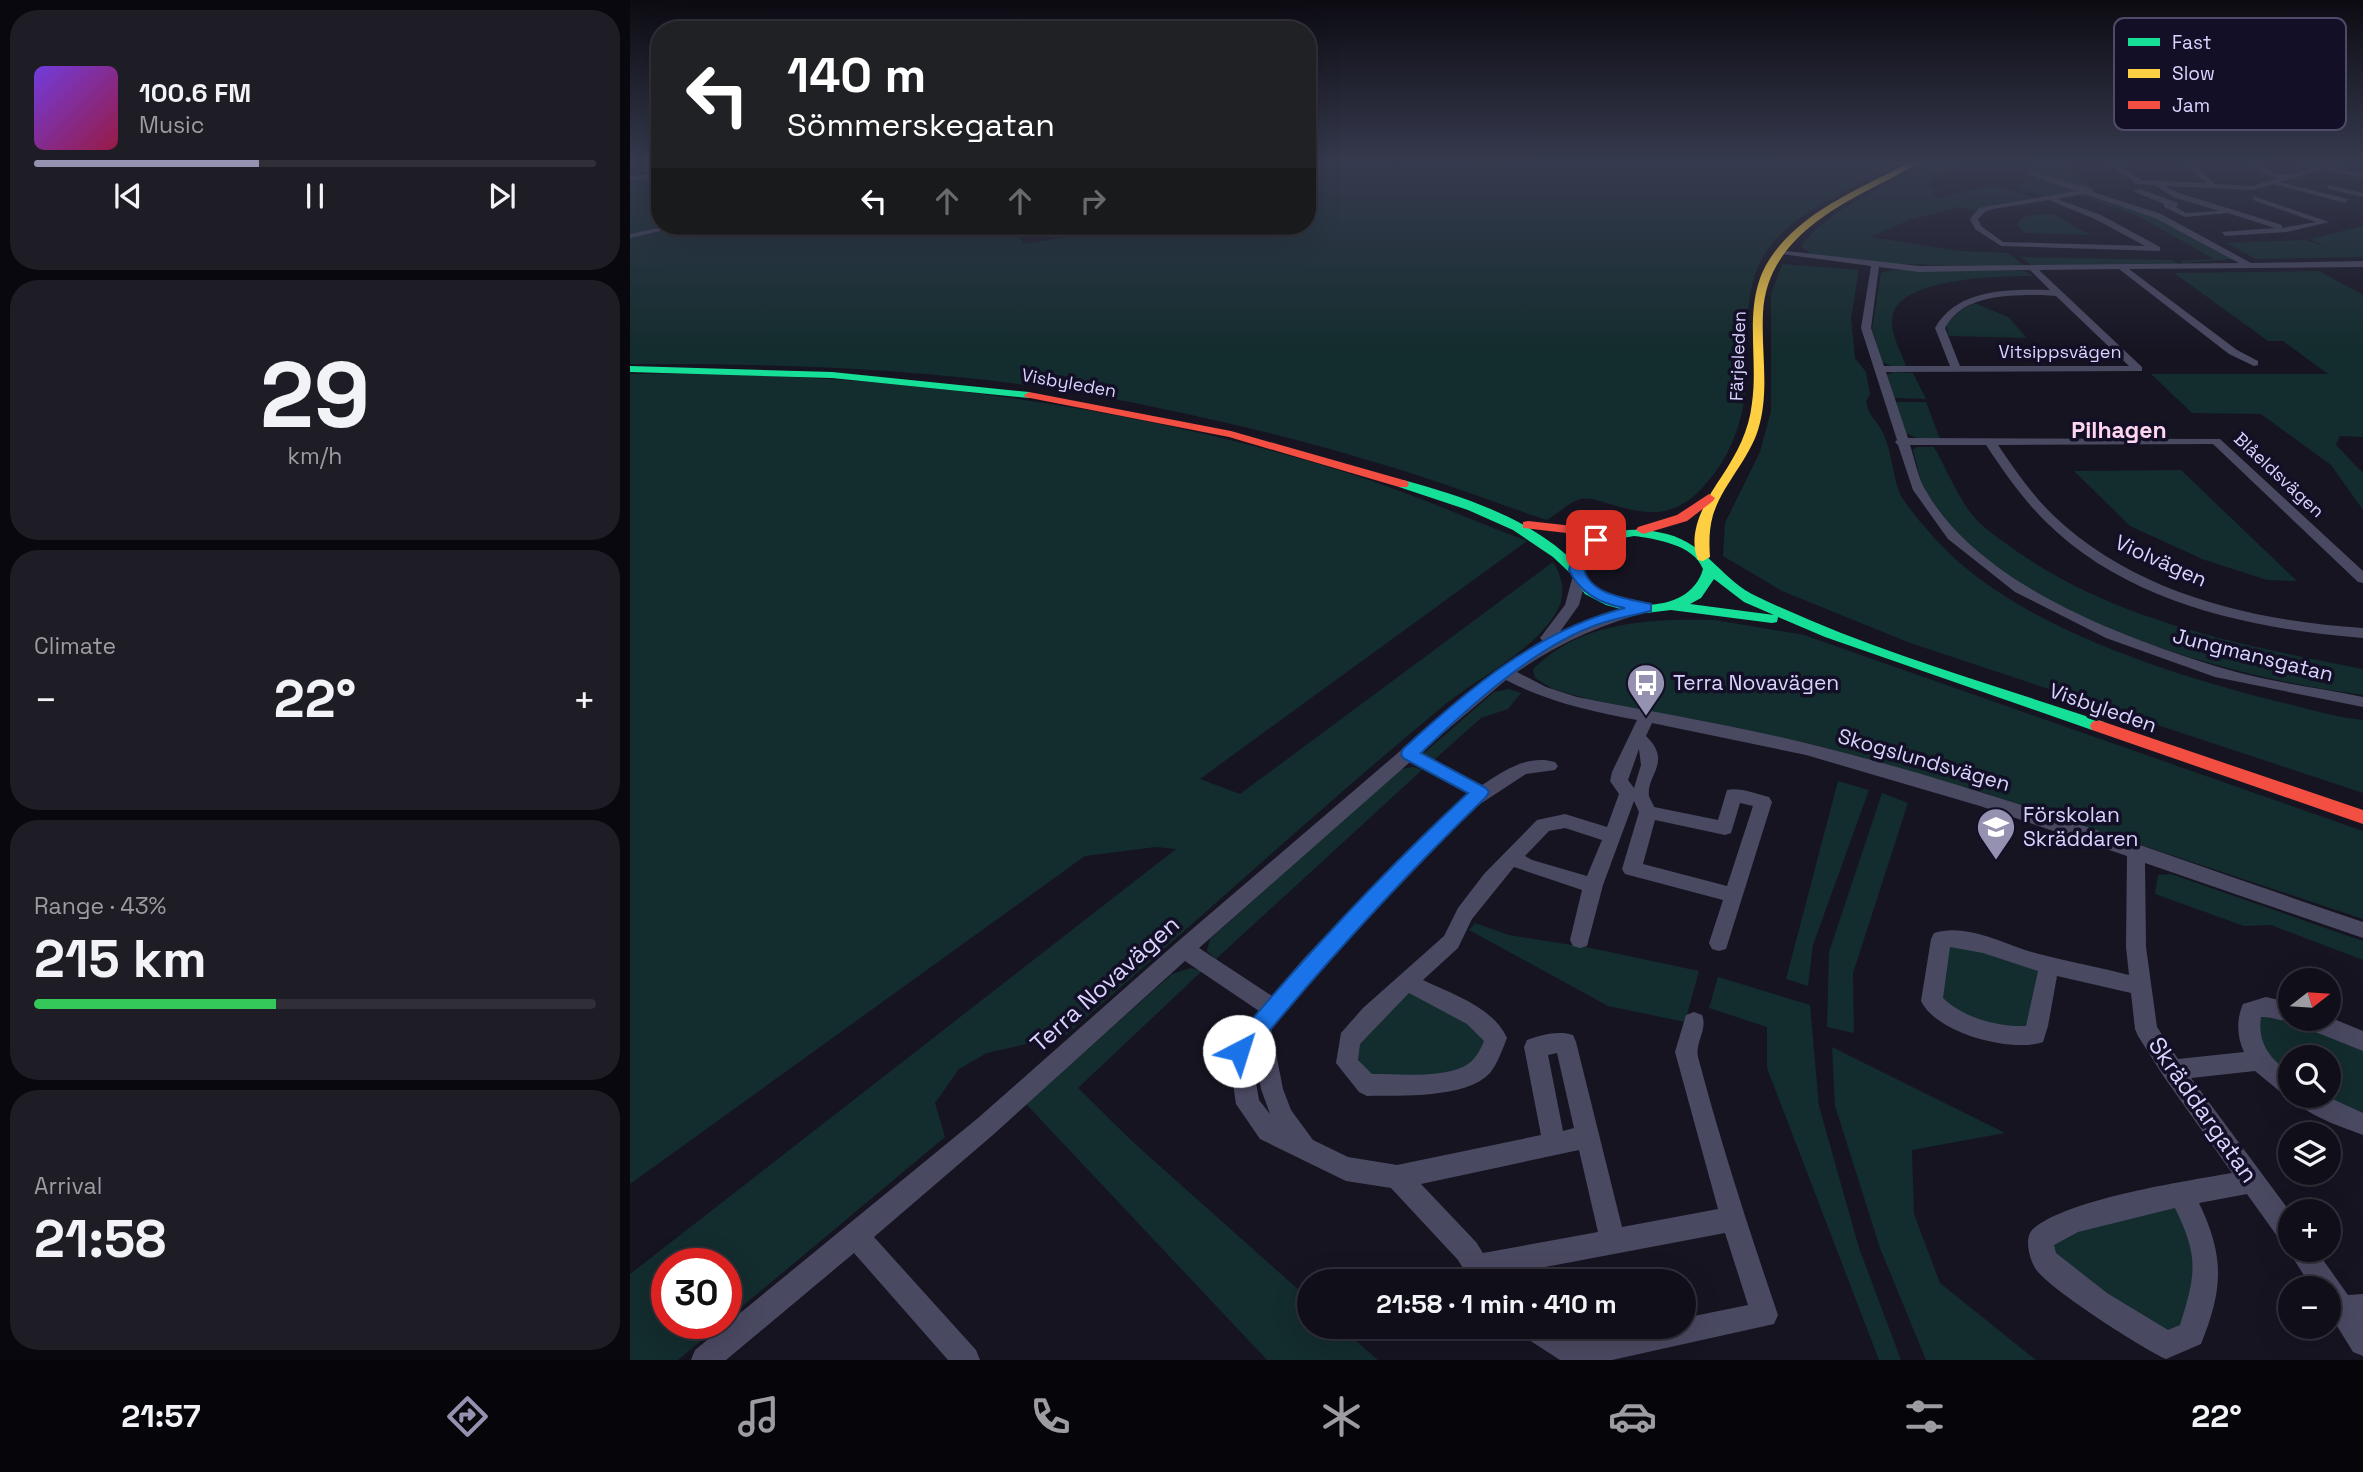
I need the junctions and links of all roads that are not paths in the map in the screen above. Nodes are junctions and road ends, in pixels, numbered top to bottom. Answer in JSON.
{"nodes":[{"id":1,"x":1803,"y":225,"type":"edge"},
{"id":2,"x":1977,"y":225,"type":"edge"},
{"id":3,"x":2114,"y":225,"type":"edge"},
{"id":4,"x":2179,"y":225,"type":"edge"},
{"id":5,"x":2274,"y":225,"type":"edge"},
{"id":6,"x":2309,"y":225,"type":"edge"},
{"id":7,"x":2287,"y":230,"type":"junction"},
{"id":8,"x":651,"y":232,"type":"edge"},
{"id":9,"x":2225,"y":234,"type":"dead end"},
{"id":10,"x":630,"y":236,"type":"edge"},
{"id":11,"x":1779,"y":253,"type":"junction"},
{"id":12,"x":2363,"y":264,"type":"edge"},
{"id":13,"x":1875,"y":266,"type":"junction"},
{"id":14,"x":2253,"y":268,"type":"junction"},
{"id":15,"x":2033,"y":269,"type":"junction"},
{"id":16,"x":2123,"y":269,"type":"junction"},
{"id":17,"x":2056,"y":293,"type":"junction"},
{"id":18,"x":2254,"y":363,"type":"dead end"},
{"id":19,"x":630,"y":369,"type":"edge"},
{"id":20,"x":1879,"y":369,"type":"junction"},
{"id":21,"x":1955,"y":369,"type":"junction"},
{"id":22,"x":1989,"y":441,"type":"junction"},
{"id":23,"x":1901,"y":442,"type":"junction"},
{"id":24,"x":1714,"y":494,"type":"junction"},
{"id":25,"x":1488,"y":514,"type":"junction"},
{"id":26,"x":1634,"y":532,"type":"junction"},
{"id":27,"x":1617,"y":534,"type":"junction"},
{"id":28,"x":1706,"y":562,"type":"junction"},
{"id":29,"x":1578,"y":575,"type":"junction"},
{"id":30,"x":2363,"y":579,"type":"edge"},
{"id":31,"x":1664,"y":607,"type":"junction"},
{"id":32,"x":1646,"y":608,"type":"junction"},
{"id":33,"x":2363,"y":633,"type":"edge"},
{"id":34,"x":1830,"y":634,"type":"junction"},
{"id":35,"x":1539,"y":648,"type":"junction"},
{"id":36,"x":1506,"y":673,"type":"junction"},
{"id":37,"x":2363,"y":702,"type":"edge"},
{"id":38,"x":1646,"y":718,"type":"junction"},
{"id":39,"x":1638,"y":738,"type":"junction"},
{"id":40,"x":1409,"y":754,"type":"junction"},
{"id":41,"x":1549,"y":766,"type":"dead end"},
{"id":42,"x":1480,"y":792,"type":"junction"},
{"id":43,"x":1639,"y":800,"type":"junction"},
{"id":44,"x":2363,"y":817,"type":"edge"},
{"id":45,"x":1725,"y":828,"type":"junction"},
{"id":46,"x":1613,"y":835,"type":"junction"},
{"id":47,"x":1753,"y":835,"type":"junction"},
{"id":48,"x":2136,"y":852,"type":"junction"},
{"id":49,"x":1513,"y":857,"type":"junction"},
{"id":50,"x":1593,"y":885,"type":"junction"},
{"id":51,"x":1734,"y":895,"type":"junction"},
{"id":52,"x":2363,"y":930,"type":"edge"},
{"id":53,"x":1580,"y":940,"type":"dead end"},
{"id":54,"x":1719,"y":943,"type":"dead end"},
{"id":55,"x":1182,"y":949,"type":"junction"},
{"id":56,"x":2050,"y":966,"type":"junction"},
{"id":57,"x":1407,"y":982,"type":"junction"},
{"id":58,"x":2141,"y":987,"type":"junction"},
{"id":59,"x":2278,"y":1009,"type":"edge"},
{"id":60,"x":1266,"y":1017,"type":"junction"},
{"id":61,"x":1694,"y":1022,"type":"dead end"},
{"id":62,"x":2338,"y":1031,"type":"edge"},
{"id":63,"x":2363,"y":1041,"type":"edge"},
{"id":64,"x":2258,"y":1061,"type":"junction"},
{"id":65,"x":2172,"y":1070,"type":"junction"},
{"id":66,"x":2278,"y":1077,"type":"edge"},
{"id":67,"x":2327,"y":1108,"type":"edge"},
{"id":68,"x":2363,"y":1124,"type":"edge"},
{"id":69,"x":1587,"y":1137,"type":"junction"},
{"id":70,"x":1554,"y":1142,"type":"junction"},
{"id":71,"x":1307,"y":1153,"type":"junction"},
{"id":72,"x":1397,"y":1177,"type":"junction"},
{"id":73,"x":2253,"y":1181,"type":"junction"},
{"id":74,"x":2182,"y":1195,"type":"junction"},
{"id":75,"x":2278,"y":1216,"type":"edge"},
{"id":76,"x":1732,"y":1219,"type":"junction"},
{"id":77,"x":855,"y":1234,"type":"junction"},
{"id":78,"x":1613,"y":1242,"type":"junction"},
{"id":79,"x":2311,"y":1262,"type":"edge"},
{"id":80,"x":1479,"y":1269,"type":"edge"},
{"id":81,"x":1502,"y":1269,"type":"edge"},
{"id":82,"x":2323,"y":1276,"type":"edge"},
{"id":83,"x":2341,"y":1298,"type":"edge"},
{"id":84,"x":1696,"y":1329,"type":"edge"},
{"id":85,"x":1552,"y":1339,"type":"edge"},
{"id":86,"x":1648,"y":1339,"type":"edge"},
{"id":87,"x":2363,"y":1342,"type":"edge"},
{"id":88,"x":705,"y":1360,"type":"edge"},
{"id":89,"x":966,"y":1360,"type":"edge"}],
"edges":[{"from":1,"to":11,"type":"main road","name":"Färjeleden"},
{"from":2,"to":3,"type":"street"},
{"from":4,"to":14,"type":"street"},
{"from":5,"to":7,"type":"street"},
{"from":6,"to":7,"type":"street"},
{"from":7,"to":9,"type":"street"},
{"from":8,"to":10,"type":"street"},
{"from":11,"to":13,"type":"street"},
{"from":11,"to":24,"type":"main road","name":"Färjeleden"},
{"from":12,"to":14,"type":"street"},
{"from":13,"to":15,"type":"street"},
{"from":13,"to":20,"type":"street","name":"Jungmansgatan"},
{"from":14,"to":16,"type":"street"},
{"from":15,"to":16,"type":"street"},
{"from":15,"to":17,"type":"street","name":"Vitsippsvägen"},
{"from":16,"to":18,"type":"street"},
{"from":17,"to":21,"type":"street"},
{"from":17,"to":21,"type":"street","name":"Vitsippsvägen"},
{"from":19,"to":25,"type":"main road","name":"Visbyleden"},
{"from":20,"to":21,"type":"street","name":"Vitsippsvägen"},
{"from":20,"to":23,"type":"street","name":"Jungmansgatan"},
{"from":22,"to":23,"type":"street","name":"Blåeldsvägen"},
{"from":22,"to":30,"type":"street","name":"Blåeldsvägen"},
{"from":22,"to":33,"type":"street","name":"Violvägen"},
{"from":23,"to":37,"type":"street","name":"Jungmansgatan"},
{"from":24,"to":26,"type":"main road","name":"Färjeleden"},
{"from":24,"to":28,"type":"main road","name":"Färjeleden"},
{"from":25,"to":27,"type":"main road","name":"Visbyleden"},
{"from":25,"to":29,"type":"main road","name":"Visbyleden"},
{"from":26,"to":27,"type":"main road"},
{"from":26,"to":28,"type":"main road"},
{"from":27,"to":29,"type":"main road"},
{"from":28,"to":31,"type":"main road"},
{"from":28,"to":34,"type":"main road","name":"Visbyleden"},
{"from":29,"to":32,"type":"main road"},
{"from":29,"to":35,"type":"street","name":"Terra Novavägen"},
{"from":31,"to":32,"type":"main road"},
{"from":31,"to":34,"type":"main road","name":"Visbyleden"},
{"from":32,"to":35,"type":"street","name":"Terra Novavägen"},
{"from":34,"to":44,"type":"main road","name":"Visbyleden"},
{"from":35,"to":36,"type":"street","name":"Terra Novavägen"},
{"from":36,"to":38,"type":"street","name":"Skogslundsvägen"},
{"from":36,"to":40,"type":"street","name":"Terra Novavägen"},
{"from":38,"to":39,"type":"street"},
{"from":38,"to":48,"type":"street","name":"Skogslundsvägen"},
{"from":39,"to":43,"type":"street"},
{"from":39,"to":43,"type":"street"},
{"from":40,"to":42,"type":"street"},
{"from":40,"to":55,"type":"street","name":"Terra Novavägen"},
{"from":41,"to":42,"type":"street"},
{"from":42,"to":60,"type":"street"},
{"from":43,"to":45,"type":"street"},
{"from":43,"to":46,"type":"street"},
{"from":43,"to":51,"type":"street"},
{"from":45,"to":47,"type":"street"},
{"from":45,"to":47,"type":"street"},
{"from":46,"to":49,"type":"street"},
{"from":46,"to":50,"type":"street"},
{"from":47,"to":51,"type":"street"},
{"from":48,"to":52,"type":"street","name":"Skogslundsvägen"},
{"from":48,"to":58,"type":"street","name":"Skräddargatan"},
{"from":49,"to":50,"type":"street"},
{"from":49,"to":57,"type":"street"},
{"from":50,"to":53,"type":"street"},
{"from":51,"to":54,"type":"street"},
{"from":55,"to":60,"type":"street"},
{"from":55,"to":77,"type":"street","name":"Terra Novavägen"},
{"from":56,"to":56,"type":"street"},
{"from":56,"to":58,"type":"street"},
{"from":57,"to":57,"type":"street"},
{"from":58,"to":65,"type":"street","name":"Skräddargatan"},
{"from":59,"to":64,"type":"street"},
{"from":60,"to":71,"type":"street"},
{"from":60,"to":71,"type":"street"},
{"from":61,"to":76,"type":"street"},
{"from":62,"to":63,"type":"street"},
{"from":64,"to":65,"type":"street"},
{"from":64,"to":66,"type":"street"},
{"from":65,"to":73,"type":"street","name":"Skräddargatan"},
{"from":67,"to":68,"type":"street"},
{"from":69,"to":70,"type":"street"},
{"from":69,"to":70,"type":"street"},
{"from":69,"to":78,"type":"street"},
{"from":70,"to":72,"type":"street"},
{"from":71,"to":72,"type":"street"},
{"from":72,"to":80,"type":"street"},
{"from":73,"to":74,"type":"street"},
{"from":73,"to":75,"type":"street","name":"Skräddargatan"},
{"from":74,"to":74,"type":"street"},
{"from":76,"to":78,"type":"street"},
{"from":76,"to":84,"type":"street"},
{"from":77,"to":88,"type":"street","name":"Terra Novavägen"},
{"from":77,"to":89,"type":"street"},
{"from":78,"to":81,"type":"street"},
{"from":79,"to":82,"type":"street"},
{"from":83,"to":87,"type":"street"},
{"from":85,"to":86,"type":"street"}]}
